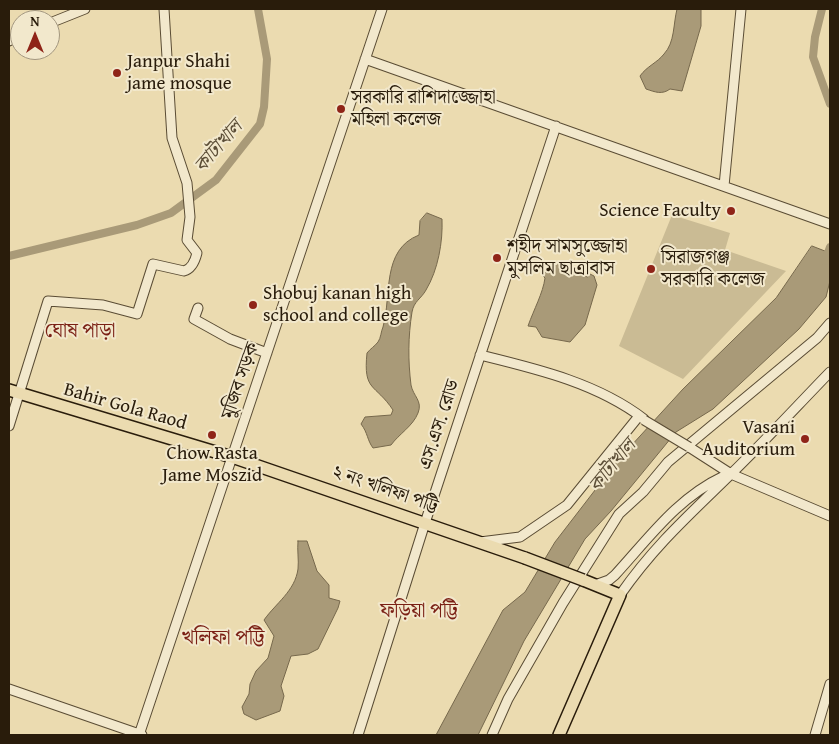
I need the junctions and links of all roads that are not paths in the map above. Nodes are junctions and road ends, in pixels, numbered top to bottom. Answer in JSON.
{"nodes":[{"id":1,"x":85,"y":9,"type":"edge"},
{"id":2,"x":164,"y":9,"type":"edge"},
{"id":3,"x":382,"y":9,"type":"edge"},
{"id":4,"x":742,"y":9,"type":"edge"},
{"id":5,"x":60,"y":20,"type":"edge"},
{"id":6,"x":365,"y":59,"type":"junction"},
{"id":7,"x":556,"y":126,"type":"junction"},
{"id":8,"x":724,"y":186,"type":"junction"},
{"id":9,"x":826,"y":223,"type":"edge"},
{"id":10,"x":198,"y":308,"type":"dead end"},
{"id":11,"x":830,"y":323,"type":"edge"},
{"id":12,"x":267,"y":353,"type":"junction"},
{"id":13,"x":480,"y":355,"type":"junction"},
{"id":14,"x":830,"y":372,"type":"edge"},
{"id":15,"x":13,"y":392,"type":"edge"},
{"id":16,"x":642,"y":418,"type":"junction"},
{"id":17,"x":9,"y":426,"type":"edge"},
{"id":18,"x":232,"y":457,"type":"junction"},
{"id":19,"x":731,"y":474,"type":"junction"},
{"id":20,"x":830,"y":516,"type":"edge"},
{"id":21,"x":425,"y":523,"type":"junction"},
{"id":22,"x":654,"y":530,"type":"junction"},
{"id":23,"x":664,"y":537,"type":"junction"},
{"id":24,"x":480,"y":542,"type":"junction"},
{"id":25,"x":595,"y":585,"type":"junction"},
{"id":26,"x":620,"y":595,"type":"junction"},
{"id":27,"x":830,"y":684,"type":"edge"},
{"id":28,"x":9,"y":689,"type":"edge"},
{"id":29,"x":140,"y":735,"type":"edge"},
{"id":30,"x":358,"y":735,"type":"edge"},
{"id":31,"x":492,"y":735,"type":"edge"},
{"id":32,"x":559,"y":735,"type":"edge"},
{"id":33,"x":816,"y":735,"type":"edge"}],
"edges":[{"from":1,"to":5,"type":"street"},
{"from":2,"to":15,"type":"street"},
{"from":3,"to":6,"type":"street","name":"মুজিব সড়ক"},
{"from":4,"to":8,"type":"street"},
{"from":6,"to":7,"type":"street"},
{"from":6,"to":12,"type":"street","name":"মুজিব সড়ক"},
{"from":7,"to":8,"type":"street"},
{"from":7,"to":13,"type":"street","name":"এস.এস. রোড"},
{"from":8,"to":9,"type":"street"},
{"from":10,"to":12,"type":"street"},
{"from":11,"to":31,"type":"street"},
{"from":12,"to":18,"type":"street","name":"মুজিব সড়ক"},
{"from":13,"to":16,"type":"street"},
{"from":13,"to":21,"type":"street","name":"এস.এস. রোড"},
{"from":14,"to":19,"type":"street"},
{"from":15,"to":17,"type":"street"},
{"from":15,"to":18,"type":"main road","name":"Bahir Gola Raod"},
{"from":16,"to":19,"type":"street","bridge":true},
{"from":16,"to":24,"type":"street"},
{"from":18,"to":21,"type":"main road","name":"২ নং খলিফা পট্টি"},
{"from":18,"to":29,"type":"street","name":"মুজিব সড়ক"},
{"from":19,"to":20,"type":"street"},
{"from":19,"to":22,"type":"street"},
{"from":19,"to":23,"type":"street"},
{"from":21,"to":24,"type":"main road","name":"২ নং খলিফা পট্টি"},
{"from":21,"to":30,"type":"street","name":"এস.এস. রোড"},
{"from":22,"to":23,"type":"street"},
{"from":22,"to":25,"type":"street"},
{"from":23,"to":26,"type":"street"},
{"from":24,"to":25,"type":"main road","name":"২ নং খলিফা পট্টি","bridge":true},
{"from":25,"to":26,"type":"main road","name":"২ নং খলিফা পট্টি"},
{"from":26,"to":32,"type":"main road"},
{"from":27,"to":33,"type":"street"},
{"from":28,"to":29,"type":"street"}]}
